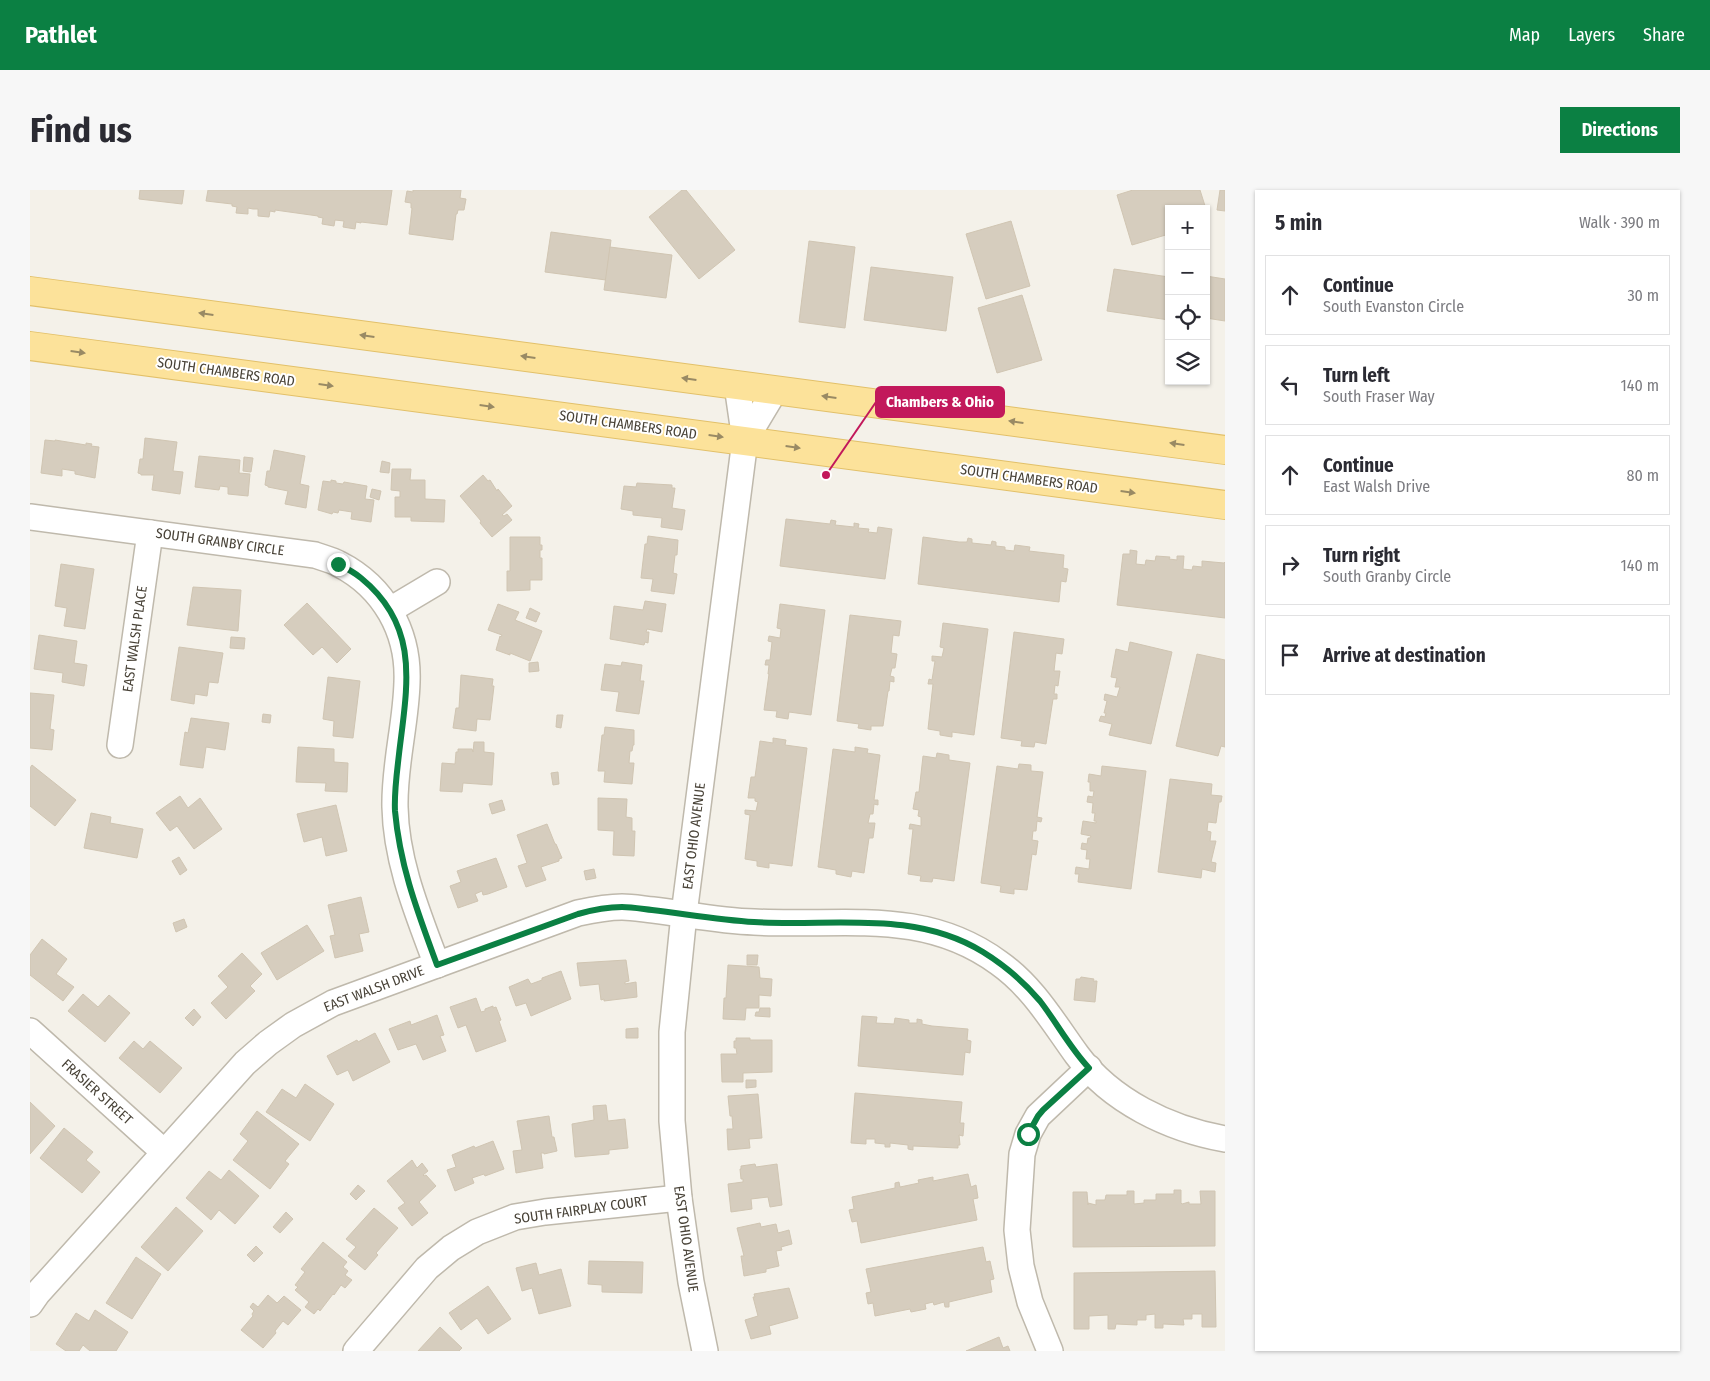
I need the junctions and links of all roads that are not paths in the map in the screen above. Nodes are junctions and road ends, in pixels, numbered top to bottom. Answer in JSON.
{"nodes":[{"id":1,"x":30,"y":291,"type":"edge"},
{"id":2,"x":30,"y":346,"type":"edge"},
{"id":3,"x":738,"y":385,"type":"junction"},
{"id":4,"x":775,"y":390,"type":"junction"},
{"id":5,"x":745,"y":440,"type":"junction"},
{"id":6,"x":1225,"y":450,"type":"edge"},
{"id":7,"x":1225,"y":505,"type":"edge"},
{"id":8,"x":30,"y":517,"type":"edge"},
{"id":9,"x":150,"y":533,"type":"junction"},
{"id":10,"x":437,"y":582,"type":"dead end"},
{"id":11,"x":390,"y":610,"type":"junction"},
{"id":12,"x":120,"y":745,"type":"dead end"},
{"id":13,"x":684,"y":914,"type":"junction"},
{"id":14,"x":437,"y":965,"type":"junction"},
{"id":15,"x":30,"y":1031,"type":"edge"},
{"id":16,"x":1089,"y":1068,"type":"junction"},
{"id":17,"x":1225,"y":1139,"type":"edge"},
{"id":18,"x":164,"y":1152,"type":"junction"},
{"id":19,"x":679,"y":1198,"type":"junction"},
{"id":20,"x":30,"y":1304,"type":"edge"},
{"id":21,"x":356,"y":1351,"type":"edge"},
{"id":22,"x":706,"y":1351,"type":"edge"},
{"id":23,"x":1050,"y":1351,"type":"edge"}],
"edges":[{"from":3,"to":1,"type":"main road","one_way":true},
{"from":2,"to":5,"type":"main road","name":"SOUTH CHAMBERS ROAD","one_way":true},
{"from":3,"to":4,"type":"main road"},
{"from":3,"to":5,"type":"street","name":"EAST OHIO AVENUE"},
{"from":4,"to":5,"type":"street","name":"EAST OHIO AVENUE"},
{"from":6,"to":4,"type":"main road","one_way":true},
{"from":5,"to":7,"type":"main road","name":"SOUTH CHAMBERS ROAD","one_way":true},
{"from":5,"to":13,"type":"street","name":"EAST OHIO AVENUE"},
{"from":8,"to":9,"type":"street","name":"SOUTH GRANBY CIRCLE"},
{"from":9,"to":11,"type":"street","name":"SOUTH GRANBY CIRCLE"},
{"from":9,"to":12,"type":"street","name":"EAST WALSH PLACE"},
{"from":10,"to":11,"type":"street"},
{"from":11,"to":14,"type":"street","name":"SOUTH GRANBY CIRCLE"},
{"from":13,"to":14,"type":"street","name":"EAST WALSH DRIVE"},
{"from":13,"to":16,"type":"street","name":"EAST WALSH DRIVE"},
{"from":13,"to":19,"type":"street","name":"EAST OHIO AVENUE"},
{"from":14,"to":18,"type":"street","name":"EAST WALSH DRIVE"},
{"from":15,"to":18,"type":"street","name":"FRASIER STREET"},
{"from":16,"to":17,"type":"street","name":"EAST WALSH DRIVE"},
{"from":16,"to":23,"type":"street"},
{"from":18,"to":20,"type":"street","name":"EAST WALSH DRIVE"},
{"from":19,"to":21,"type":"street","name":"SOUTH FAIRPLAY COURT"},
{"from":19,"to":22,"type":"street","name":"EAST OHIO AVENUE"}]}
